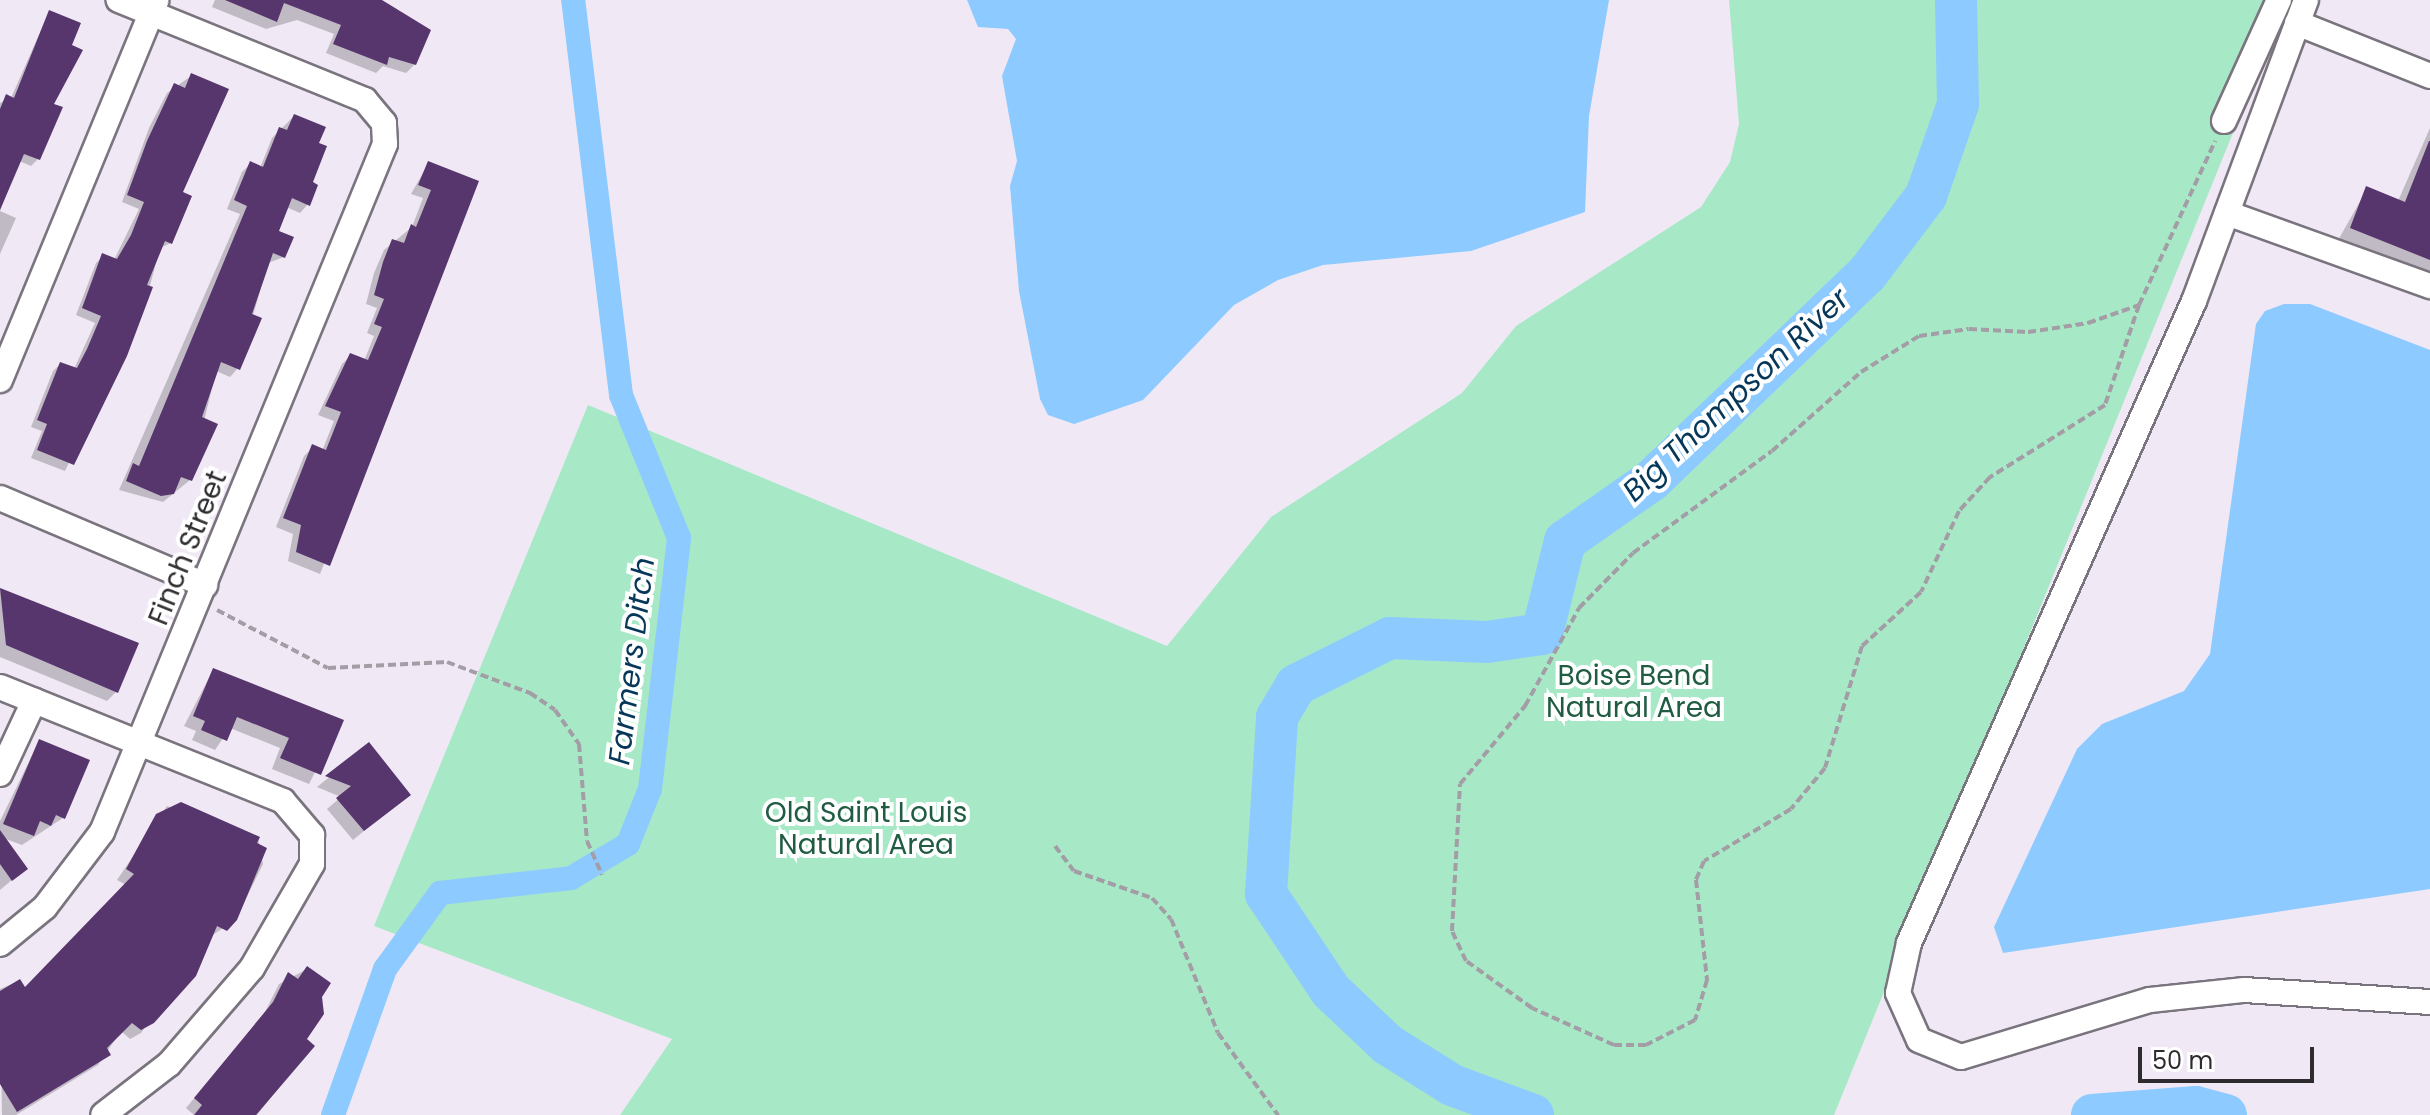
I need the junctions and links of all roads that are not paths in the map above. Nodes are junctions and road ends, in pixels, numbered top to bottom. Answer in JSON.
{"nodes":[{"id":1,"x":119,"y":0,"type":"edge"},
{"id":2,"x":2279,"y":0,"type":"edge"},
{"id":3,"x":2306,"y":0,"type":"edge"},
{"id":4,"x":154,"y":7,"type":"edge"},
{"id":5,"x":2297,"y":23,"type":"junction"},
{"id":6,"x":2430,"y":76,"type":"edge"},
{"id":7,"x":2224,"y":121,"type":"road end"},
{"id":8,"x":2227,"y":213,"type":"junction"},
{"id":9,"x":2430,"y":286,"type":"edge"},
{"id":10,"x":0,"y":380,"type":"edge"},
{"id":11,"x":0,"y":498,"type":"edge"},
{"id":12,"x":202,"y":594,"type":"junction"},
{"id":13,"x":0,"y":687,"type":"edge"},
{"id":14,"x":34,"y":701,"type":"junction"},
{"id":15,"x":140,"y":745,"type":"junction"},
{"id":16,"x":0,"y":774,"type":"edge"},
{"id":17,"x":0,"y":944,"type":"edge"},
{"id":18,"x":2430,"y":1002,"type":"edge"},
{"id":19,"x":103,"y":1115,"type":"edge"}],
"edges":[{"from":1,"to":4,"type":"street"},
{"from":2,"to":7,"type":"street"},
{"from":3,"to":5,"type":"street"},
{"from":4,"to":10,"type":"street"},
{"from":4,"to":12,"type":"street","name":"Finch Street"},
{"from":5,"to":6,"type":"street"},
{"from":5,"to":8,"type":"street"},
{"from":8,"to":9,"type":"street"},
{"from":8,"to":18,"type":"street"},
{"from":11,"to":12,"type":"street"},
{"from":12,"to":15,"type":"street","name":"Finch Street"},
{"from":13,"to":14,"type":"street"},
{"from":14,"to":15,"type":"street"},
{"from":14,"to":16,"type":"street"},
{"from":15,"to":17,"type":"street","name":"Finch Street"},
{"from":15,"to":19,"type":"street"}]}
